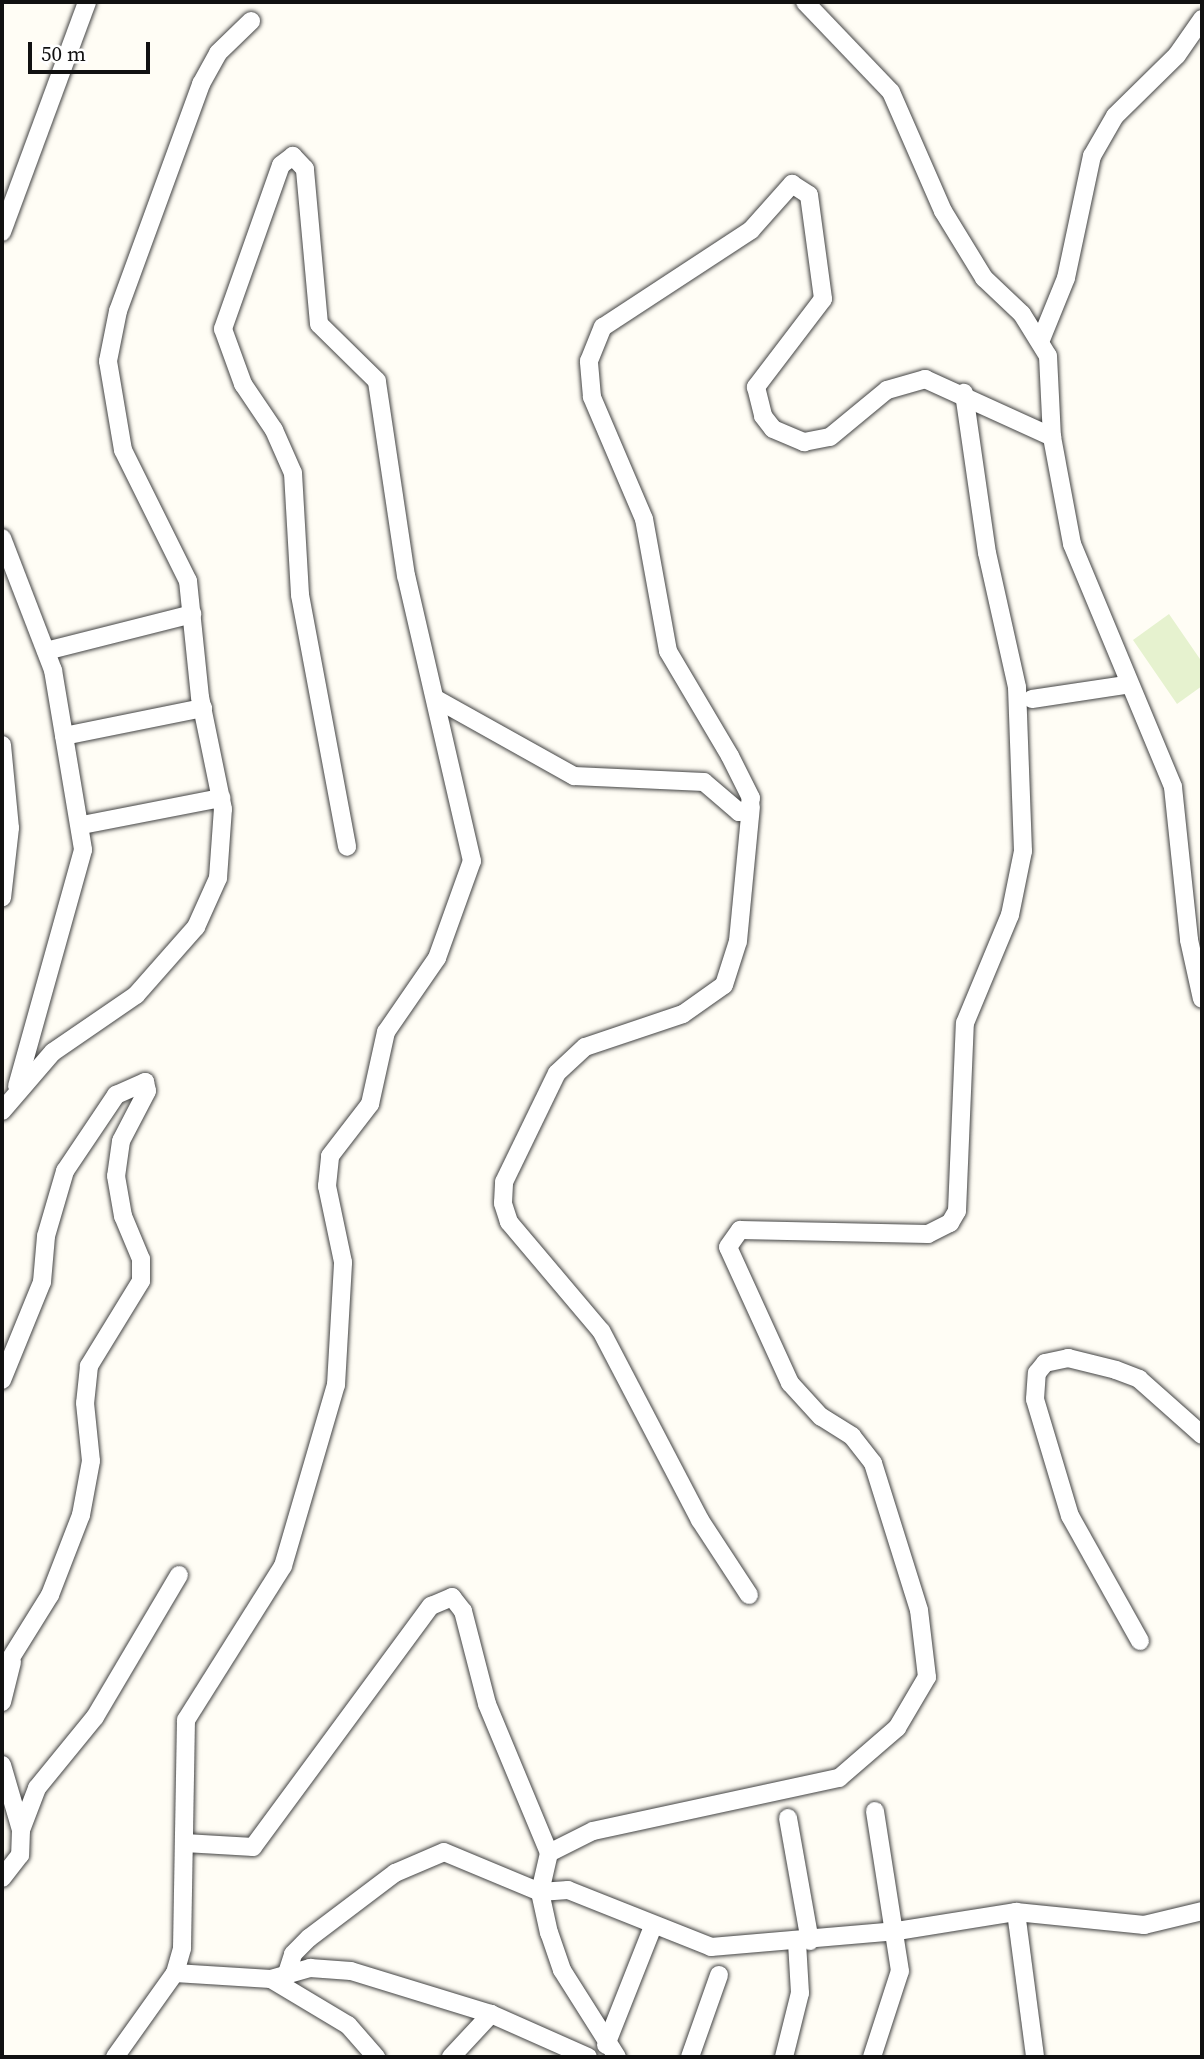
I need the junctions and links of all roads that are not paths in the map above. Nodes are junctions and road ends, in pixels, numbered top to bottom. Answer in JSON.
{"nodes":[{"id":1,"x":87,"y":2,"type":"edge"},
{"id":2,"x":805,"y":2,"type":"edge"},
{"id":3,"x":1202,"y":19,"type":"edge"},
{"id":4,"x":251,"y":21,"type":"dead end"},
{"id":5,"x":2,"y":232,"type":"edge"},
{"id":6,"x":1040,"y":342,"type":"junction"},
{"id":7,"x":964,"y":393,"type":"junction"},
{"id":8,"x":1052,"y":437,"type":"junction"},
{"id":9,"x":2,"y":538,"type":"edge"},
{"id":10,"x":192,"y":614,"type":"junction"},
{"id":11,"x":46,"y":650,"type":"junction"},
{"id":12,"x":1126,"y":685,"type":"junction"},
{"id":13,"x":1032,"y":699,"type":"dead end"},
{"id":14,"x":438,"y":700,"type":"junction"},
{"id":15,"x":203,"y":708,"type":"junction"},
{"id":16,"x":64,"y":736,"type":"junction"},
{"id":17,"x":2,"y":745,"type":"edge"},
{"id":18,"x":221,"y":799,"type":"junction"},
{"id":19,"x":751,"y":807,"type":"junction"},
{"id":20,"x":82,"y":825,"type":"junction"},
{"id":21,"x":347,"y":847,"type":"dead end"},
{"id":22,"x":2,"y":898,"type":"edge"},
{"id":23,"x":1202,"y":999,"type":"edge"},
{"id":24,"x":16,"y":1089,"type":"junction"},
{"id":25,"x":2,"y":1111,"type":"edge"},
{"id":26,"x":2,"y":1380,"type":"edge"},
{"id":27,"x":1202,"y":1435,"type":"edge"},
{"id":28,"x":178,"y":1575,"type":"dead end"},
{"id":29,"x":749,"y":1595,"type":"dead end"},
{"id":30,"x":1140,"y":1641,"type":"dead end"},
{"id":31,"x":7,"y":1665,"type":"edge"},
{"id":32,"x":2,"y":1702,"type":"edge"},
{"id":33,"x":2,"y":1765,"type":"edge"},
{"id":34,"x":875,"y":1811,"type":"dead end"},
{"id":35,"x":788,"y":1818,"type":"dead end"},
{"id":36,"x":22,"y":1830,"type":"junction"},
{"id":37,"x":185,"y":1843,"type":"junction"},
{"id":38,"x":549,"y":1853,"type":"junction"},
{"id":39,"x":2,"y":1878,"type":"edge"},
{"id":40,"x":540,"y":1892,"type":"junction"},
{"id":41,"x":1202,"y":1910,"type":"edge"},
{"id":42,"x":1016,"y":1912,"type":"junction"},
{"id":43,"x":653,"y":1926,"type":"junction"},
{"id":44,"x":897,"y":1931,"type":"junction"},
{"id":45,"x":803,"y":1942,"type":"junction"},
{"id":46,"x":175,"y":1973,"type":"junction"},
{"id":47,"x":719,"y":1975,"type":"dead end"},
{"id":48,"x":279,"y":1976,"type":"junction"},
{"id":49,"x":491,"y":2014,"type":"junction"},
{"id":50,"x":611,"y":2051,"type":"edge"},
{"id":51,"x":114,"y":2057,"type":"edge"},
{"id":52,"x":376,"y":2057,"type":"edge"},
{"id":53,"x":451,"y":2057,"type":"edge"},
{"id":54,"x":588,"y":2057,"type":"edge"},
{"id":55,"x":690,"y":2057,"type":"edge"},
{"id":56,"x":784,"y":2057,"type":"edge"},
{"id":57,"x":873,"y":2057,"type":"edge"},
{"id":58,"x":1035,"y":2057,"type":"edge"}],
"edges":[{"from":1,"to":5,"type":"street"},
{"from":2,"to":6,"type":"street"},
{"from":3,"to":6,"type":"street"},
{"from":4,"to":10,"type":"street"},
{"from":6,"to":8,"type":"street"},
{"from":7,"to":8,"type":"street"},
{"from":7,"to":19,"type":"street"},
{"from":7,"to":38,"type":"street"},
{"from":8,"to":12,"type":"street"},
{"from":9,"to":11,"type":"street"},
{"from":10,"to":11,"type":"street"},
{"from":10,"to":15,"type":"street"},
{"from":11,"to":16,"type":"street"},
{"from":12,"to":13,"type":"street"},
{"from":12,"to":23,"type":"street"},
{"from":14,"to":19,"type":"street"},
{"from":14,"to":21,"type":"street"},
{"from":14,"to":37,"type":"street"},
{"from":15,"to":16,"type":"street"},
{"from":15,"to":18,"type":"street"},
{"from":16,"to":20,"type":"street"},
{"from":17,"to":22,"type":"street"},
{"from":18,"to":20,"type":"street"},
{"from":18,"to":24,"type":"street"},
{"from":19,"to":29,"type":"street"},
{"from":20,"to":24,"type":"street"},
{"from":24,"to":25,"type":"street"},
{"from":26,"to":31,"type":"street"},
{"from":27,"to":30,"type":"street"},
{"from":28,"to":36,"type":"street"},
{"from":31,"to":32,"type":"street"},
{"from":33,"to":36,"type":"street"},
{"from":34,"to":44,"type":"street"},
{"from":35,"to":45,"type":"street"},
{"from":36,"to":39,"type":"street"},
{"from":37,"to":38,"type":"street"},
{"from":37,"to":46,"type":"street"},
{"from":38,"to":40,"type":"street"},
{"from":40,"to":43,"type":"street"},
{"from":40,"to":48,"type":"street"},
{"from":40,"to":50,"type":"street"},
{"from":41,"to":42,"type":"street"},
{"from":42,"to":44,"type":"street"},
{"from":42,"to":58,"type":"street"},
{"from":43,"to":45,"type":"street"},
{"from":43,"to":50,"type":"street"},
{"from":44,"to":45,"type":"street"},
{"from":44,"to":57,"type":"street"},
{"from":45,"to":56,"type":"street"},
{"from":46,"to":48,"type":"street"},
{"from":46,"to":51,"type":"street"},
{"from":47,"to":55,"type":"street"},
{"from":48,"to":49,"type":"street"},
{"from":48,"to":52,"type":"street"},
{"from":49,"to":53,"type":"street"},
{"from":49,"to":54,"type":"street"}]}
